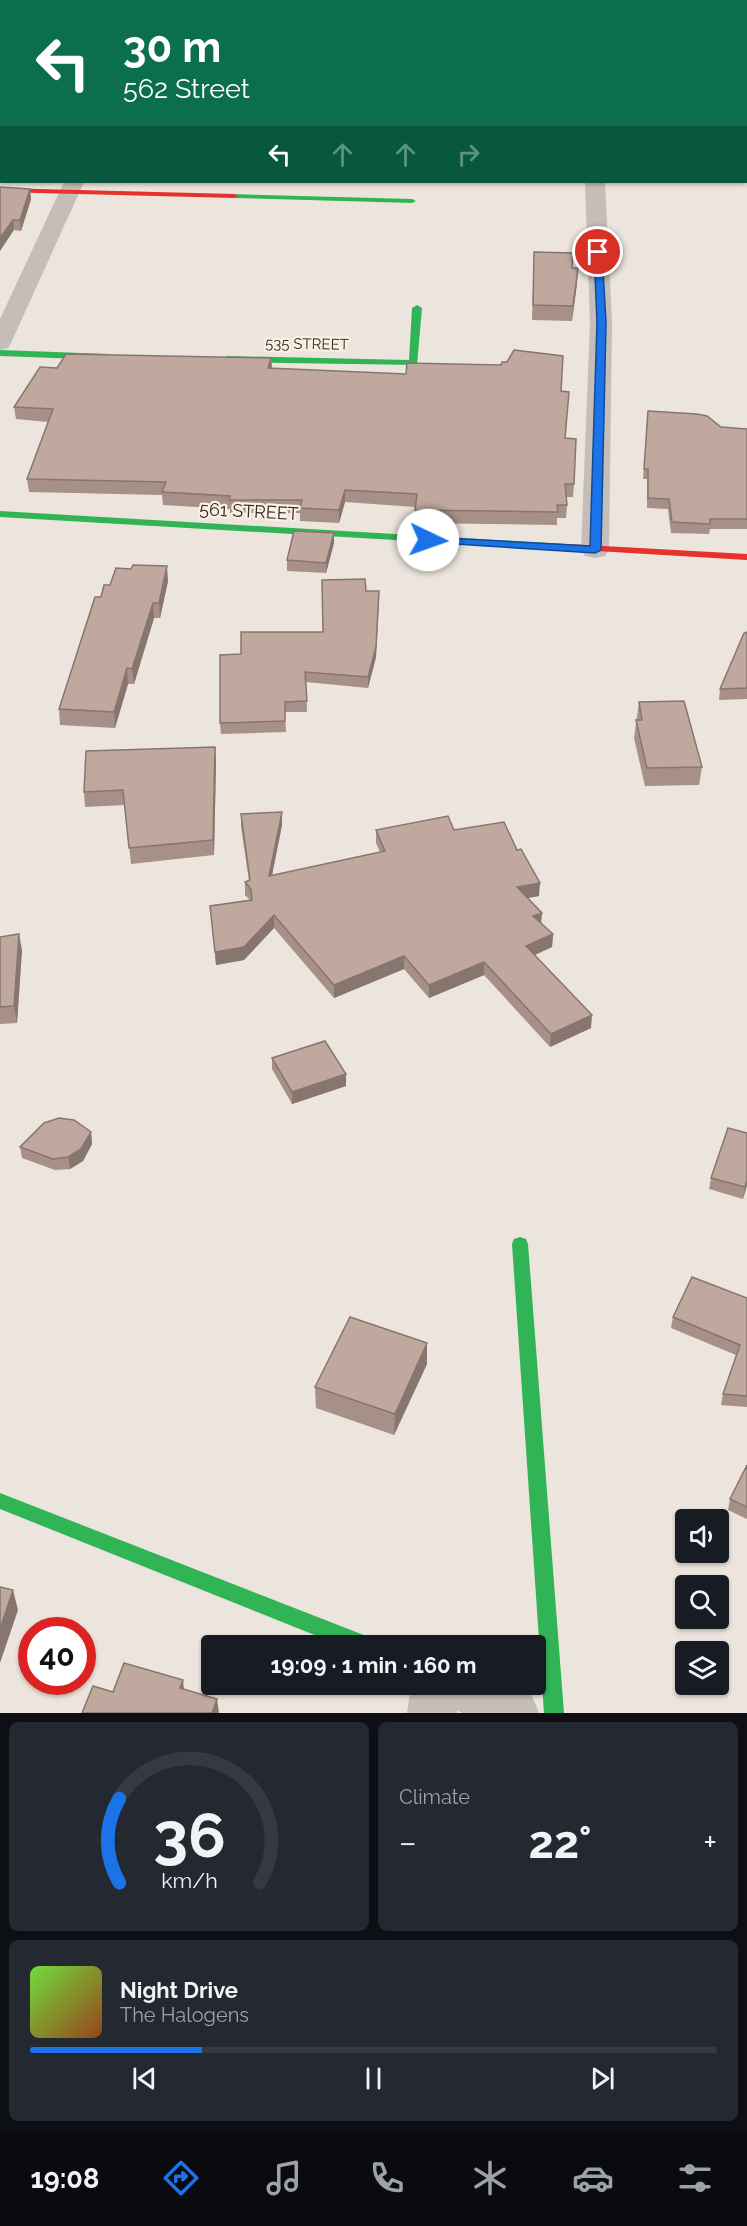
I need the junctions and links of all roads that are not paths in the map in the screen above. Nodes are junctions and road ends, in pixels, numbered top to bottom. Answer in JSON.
{"nodes":[{"id":1,"x":595,"y":183,"type":"edge"},
{"id":2,"x":72,"y":187,"type":"edge"},
{"id":3,"x":0,"y":190,"type":"edge"},
{"id":4,"x":412,"y":201,"type":"dead end"},
{"id":5,"x":417,"y":308,"type":"dead end"},
{"id":6,"x":6,"y":316,"type":"edge"},
{"id":7,"x":0,"y":343,"type":"edge"},
{"id":8,"x":0,"y":353,"type":"edge"},
{"id":9,"x":121,"y":358,"type":"edge"},
{"id":10,"x":215,"y":359,"type":"edge"},
{"id":11,"x":0,"y":514,"type":"edge"},
{"id":12,"x":595,"y":550,"type":"junction"},
{"id":13,"x":747,"y":557,"type":"edge"},
{"id":14,"x":520,"y":1244,"type":"dead end"},
{"id":15,"x":0,"y":1501,"type":"edge"},
{"id":16,"x":340,"y":1635,"type":"edge"},
{"id":17,"x":434,"y":1695,"type":"edge"},
{"id":18,"x":477,"y":1695,"type":"edge"},
{"id":19,"x":432,"y":1713,"type":"edge"},
{"id":20,"x":514,"y":1713,"type":"edge"},
{"id":21,"x":554,"y":1713,"type":"edge"}],
"edges":[{"from":1,"to":12,"type":"street"},
{"from":2,"to":3,"type":"street"},
{"from":2,"to":4,"type":"street"},
{"from":2,"to":6,"type":"street"},
{"from":5,"to":10,"type":"street","name":"535 STREET"},
{"from":6,"to":7,"type":"street"},
{"from":8,"to":9,"type":"street"},
{"from":11,"to":12,"type":"street","name":"561 STREET"},
{"from":12,"to":13,"type":"street","name":"561 STREET"},
{"from":14,"to":21,"type":"street"},
{"from":15,"to":16,"type":"street"},
{"from":17,"to":19,"type":"street"},
{"from":18,"to":20,"type":"street"}]}
